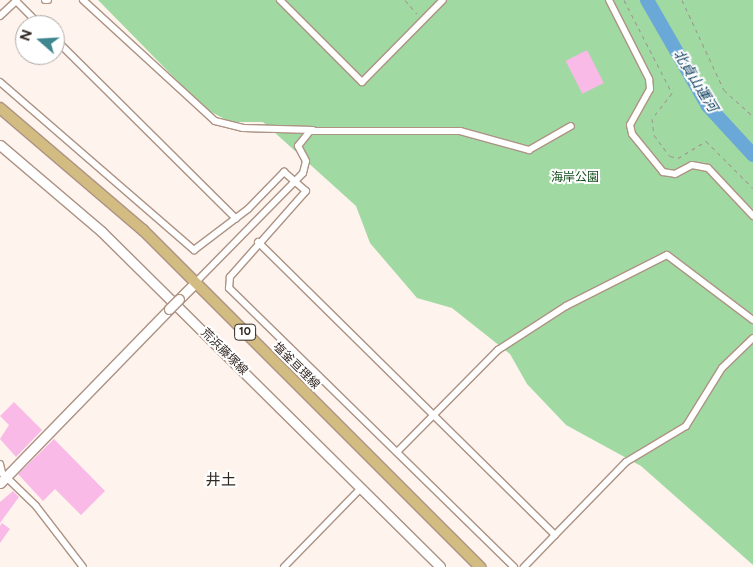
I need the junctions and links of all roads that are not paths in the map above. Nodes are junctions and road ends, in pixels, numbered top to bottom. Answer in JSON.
{"nodes":[{"id":1,"x":16,"y":0,"type":"edge"},
{"id":2,"x":83,"y":0,"type":"edge"},
{"id":3,"x":280,"y":0,"type":"edge"},
{"id":4,"x":443,"y":0,"type":"edge"},
{"id":5,"x":609,"y":0,"type":"edge"},
{"id":6,"x":30,"y":15,"type":"edge"},
{"id":7,"x":0,"y":16,"type":"edge"},
{"id":8,"x":65,"y":50,"type":"edge"},
{"id":9,"x":0,"y":82,"type":"edge"},
{"id":10,"x":0,"y":108,"type":"edge"},
{"id":11,"x":571,"y":126,"type":"dead end"},
{"id":12,"x":314,"y":130,"type":"junction"},
{"id":13,"x":0,"y":145,"type":"edge"},
{"id":14,"x":294,"y":181,"type":"junction"},
{"id":15,"x":753,"y":216,"type":"edge"},
{"id":16,"x":236,"y":219,"type":"junction"},
{"id":17,"x":258,"y":242,"type":"junction"},
{"id":18,"x":196,"y":283,"type":"junction"},
{"id":19,"x":753,"y":320,"type":"edge"},
{"id":20,"x":753,"y":338,"type":"edge"},
{"id":21,"x":434,"y":416,"type":"junction"},
{"id":22,"x":398,"y":452,"type":"junction"},
{"id":23,"x":0,"y":464,"type":"edge"},
{"id":24,"x":3,"y":479,"type":"edge"},
{"id":25,"x":361,"y":488,"type":"junction"},
{"id":26,"x":555,"y":536,"type":"junction"},
{"id":27,"x":83,"y":567,"type":"edge"},
{"id":28,"x":284,"y":567,"type":"edge"},
{"id":29,"x":440,"y":567,"type":"edge"},
{"id":30,"x":480,"y":567,"type":"edge"},
{"id":31,"x":514,"y":567,"type":"edge"},
{"id":32,"x":524,"y":567,"type":"edge"}],
"edges":[{"from":1,"to":6,"type":"street"},
{"from":1,"to":7,"type":"street"},
{"from":2,"to":12,"type":"street"},
{"from":3,"to":4,"type":"street"},
{"from":5,"to":15,"type":"street"},
{"from":8,"to":16,"type":"street"},
{"from":9,"to":16,"type":"street"},
{"from":10,"to":18,"type":"main road","name":"塩釜亘理線","number":"10"},
{"from":11,"to":12,"type":"street"},
{"from":12,"to":14,"type":"street"},
{"from":13,"to":25,"type":"street","name":"荒浜藤塚線"},
{"from":14,"to":16,"type":"street"},
{"from":14,"to":17,"type":"street"},
{"from":14,"to":18,"type":"street"},
{"from":17,"to":21,"type":"street"},
{"from":17,"to":22,"type":"street"},
{"from":18,"to":24,"type":"street","bridge":true},
{"from":18,"to":30,"type":"main road","name":"塩釜亘理線","number":"10"},
{"from":19,"to":21,"type":"street"},
{"from":20,"to":26,"type":"street"},
{"from":21,"to":22,"type":"street"},
{"from":21,"to":26,"type":"street"},
{"from":22,"to":31,"type":"street"},
{"from":23,"to":24,"type":"street"},
{"from":24,"to":27,"type":"street"},
{"from":25,"to":28,"type":"street"},
{"from":25,"to":29,"type":"street","name":"荒浜藤塚線"},
{"from":26,"to":32,"type":"street"}]}
